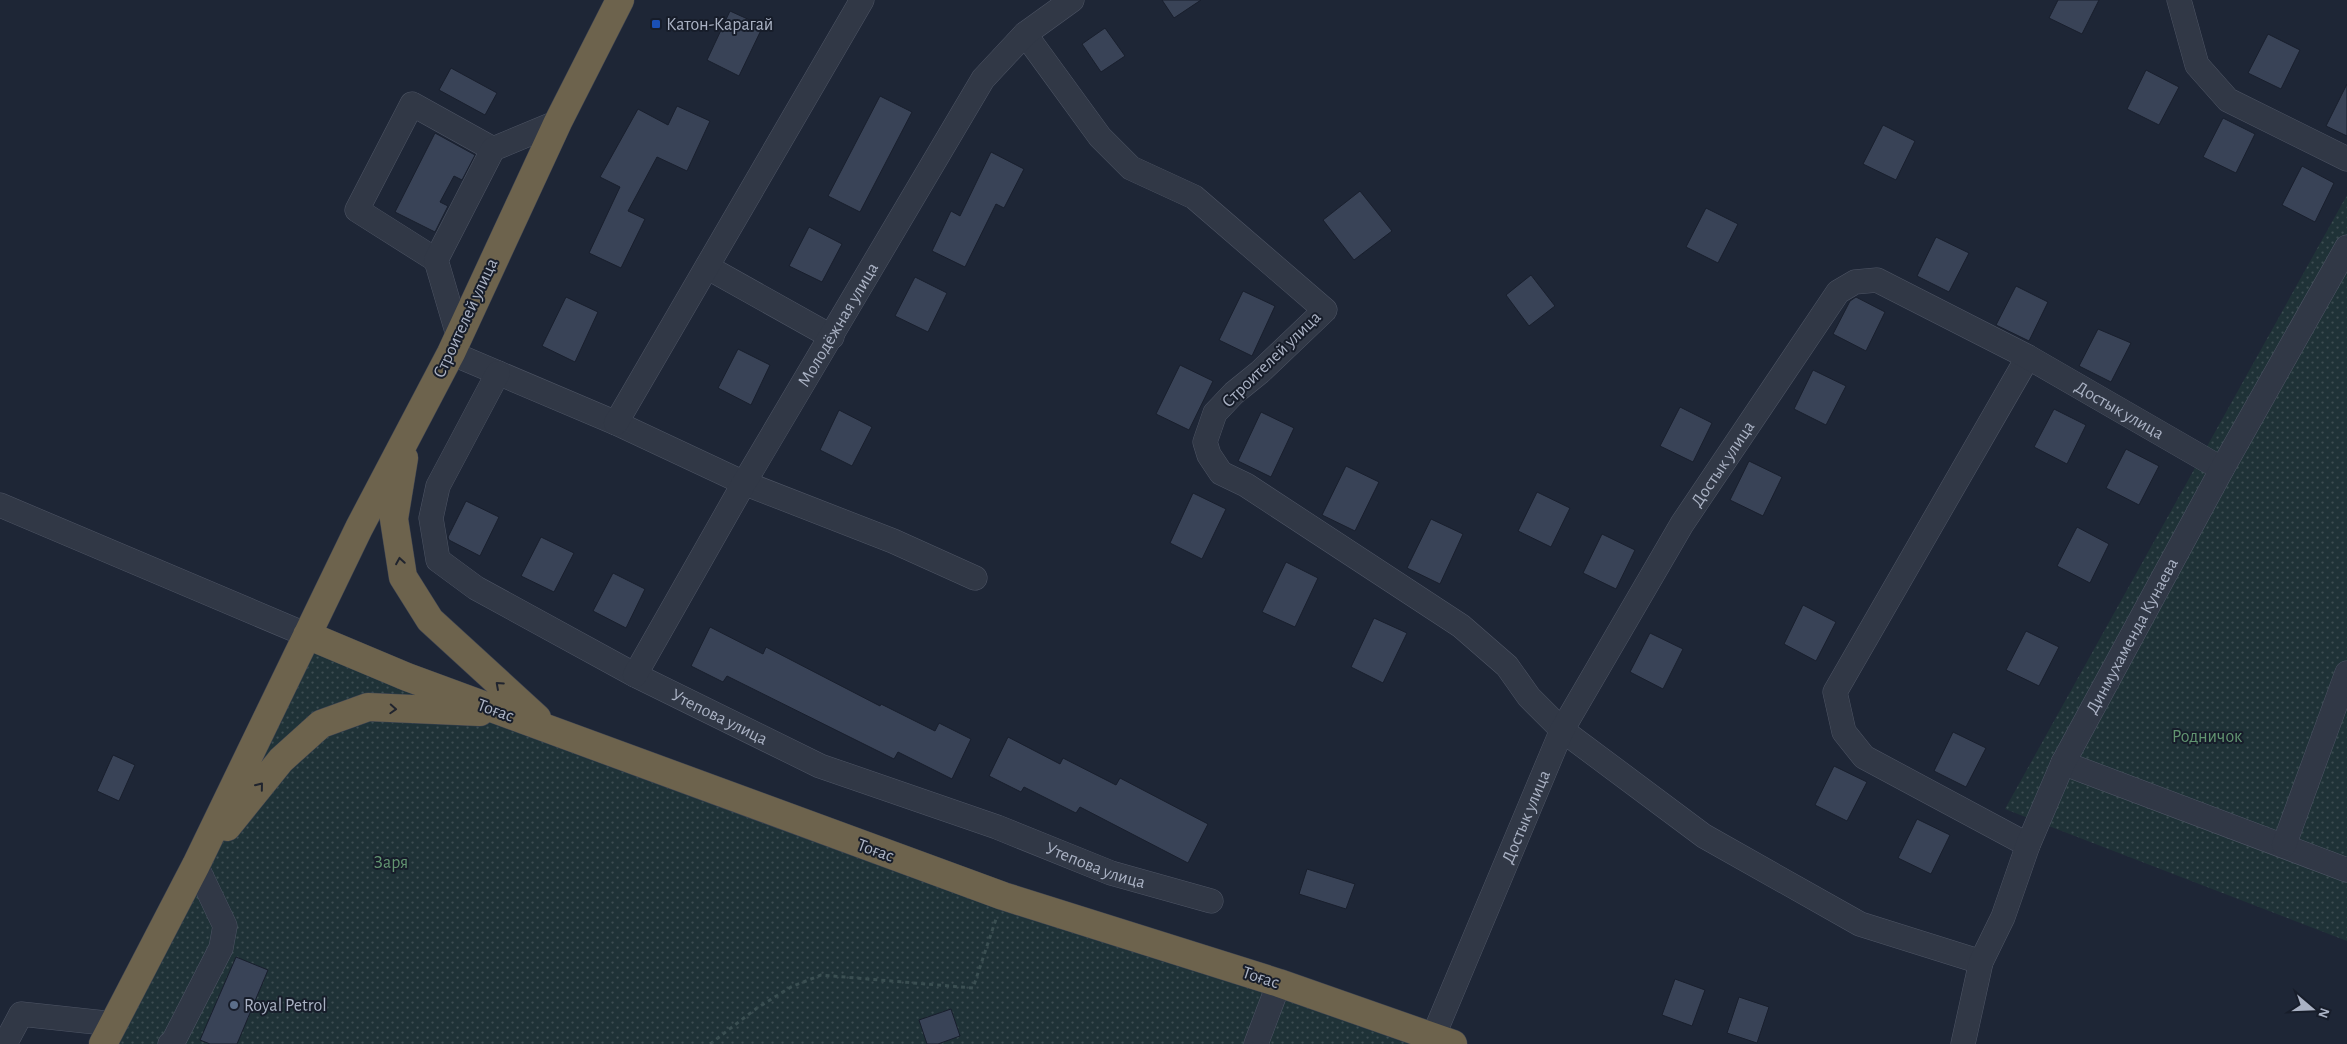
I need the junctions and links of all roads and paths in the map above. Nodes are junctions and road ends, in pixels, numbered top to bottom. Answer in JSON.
{"nodes":[{"id":1,"x":620,"y":0,"type":"edge"},
{"id":2,"x":862,"y":0,"type":"edge"},
{"id":3,"x":1072,"y":0,"type":"edge"},
{"id":4,"x":2178,"y":0,"type":"edge"},
{"id":5,"x":1025,"y":34,"type":"junction"},
{"id":6,"x":558,"y":122,"type":"junction"},
{"id":7,"x":493,"y":149,"type":"junction"},
{"id":8,"x":2347,"y":159,"type":"edge"},
{"id":9,"x":2347,"y":247,"type":"edge"},
{"id":10,"x":436,"y":260,"type":"junction"},
{"id":11,"x":707,"y":266,"type":"junction"},
{"id":12,"x":832,"y":337,"type":"junction"},
{"id":13,"x":454,"y":344,"type":"junction"},
{"id":14,"x":2028,"y":357,"type":"junction"},
{"id":15,"x":498,"y":373,"type":"junction"},
{"id":16,"x":616,"y":422,"type":"junction"},
{"id":17,"x":409,"y":432,"type":"junction"},
{"id":18,"x":2222,"y":469,"type":"junction"},
{"id":19,"x":744,"y":484,"type":"junction"},
{"id":20,"x":0,"y":505,"type":"edge"},
{"id":21,"x":975,"y":578,"type":"dead end"},
{"id":22,"x":307,"y":635,"type":"junction"},
{"id":23,"x":2347,"y":674,"type":"edge"},
{"id":24,"x":635,"y":676,"type":"junction"},
{"id":25,"x":507,"y":714,"type":"junction"},
{"id":26,"x":549,"y":729,"type":"junction"},
{"id":27,"x":1562,"y":730,"type":"junction"},
{"id":28,"x":2063,"y":763,"type":"junction"},
{"id":29,"x":2028,"y":845,"type":"junction"},
{"id":30,"x":2284,"y":845,"type":"junction"},
{"id":31,"x":196,"y":865,"type":"junction"},
{"id":32,"x":2347,"y":870,"type":"edge"},
{"id":33,"x":1003,"y":896,"type":"junction"},
{"id":34,"x":1211,"y":901,"type":"dead end"},
{"id":35,"x":1981,"y":962,"type":"junction"},
{"id":36,"x":1279,"y":983,"type":"junction"},
{"id":37,"x":108,"y":1034,"type":"edge"},
{"id":38,"x":1443,"y":1040,"type":"edge"},
{"id":39,"x":5,"y":1044,"type":"edge"},
{"id":40,"x":170,"y":1044,"type":"edge"},
{"id":41,"x":710,"y":1044,"type":"edge"},
{"id":42,"x":1256,"y":1044,"type":"edge"},
{"id":43,"x":1963,"y":1044,"type":"edge"}],
"edges":[{"from":1,"to":6,"type":"highway","name":"Строителей улица"},
{"from":2,"to":11,"type":"street"},
{"from":3,"to":5,"type":"street","name":"Молодёжная улица"},
{"from":4,"to":8,"type":"street"},
{"from":5,"to":12,"type":"street","name":"Молодёжная улица"},
{"from":5,"to":27,"type":"street","name":"Строителей улица"},
{"from":6,"to":7,"type":"street"},
{"from":6,"to":13,"type":"highway","name":"Строителей улица"},
{"from":7,"to":10,"type":"street"},
{"from":7,"to":10,"type":"street"},
{"from":9,"to":18,"type":"street","name":"Динмухаменда Кунаева"},
{"from":10,"to":13,"type":"street"},
{"from":11,"to":12,"type":"street"},
{"from":11,"to":16,"type":"street"},
{"from":12,"to":19,"type":"street","name":"Молодёжная улица"},
{"from":13,"to":15,"type":"street"},
{"from":13,"to":17,"type":"highway","name":"Строителей улица"},
{"from":14,"to":18,"type":"street","name":"Достык улица"},
{"from":14,"to":27,"type":"street","name":"Достык улица"},
{"from":14,"to":29,"type":"street"},
{"from":15,"to":16,"type":"street"},
{"from":15,"to":24,"type":"street","name":"Утепова улица"},
{"from":16,"to":19,"type":"street"},
{"from":17,"to":22,"type":"highway","name":"Строителей улица"},
{"from":26,"to":17,"type":"highway","one_way":true},
{"from":18,"to":28,"type":"street","name":"Динмухаменда Кунаева"},
{"from":19,"to":21,"type":"street"},
{"from":19,"to":24,"type":"street","name":"Молодёжная улица"},
{"from":20,"to":22,"type":"street"},
{"from":22,"to":25,"type":"highway","name":"Тоғас"},
{"from":22,"to":31,"type":"highway","name":"Строителей улица"},
{"from":23,"to":30,"type":"street"},
{"from":24,"to":34,"type":"street","name":"Утепова улица"},
{"from":25,"to":26,"type":"highway","name":"Тоғас"},
{"from":31,"to":25,"type":"highway","one_way":true},
{"from":26,"to":33,"type":"highway","name":"Тоғас"},
{"from":27,"to":35,"type":"street"},
{"from":27,"to":38,"type":"street","name":"Достык улица"},
{"from":28,"to":29,"type":"street","name":"Динмухаменда Кунаева"},
{"from":28,"to":30,"type":"street"},
{"from":29,"to":35,"type":"street","name":"Динмухаменда Кунаева"},
{"from":30,"to":32,"type":"street"},
{"from":31,"to":37,"type":"highway"},
{"from":31,"to":40,"type":"street"},
{"from":33,"to":36,"type":"highway","name":"Тоғас"},
{"from":33,"to":41,"type":"path"},
{"from":35,"to":43,"type":"street","name":"Динмухаменда Кунаева"},
{"from":36,"to":38,"type":"highway","name":"Тоғас"},
{"from":36,"to":42,"type":"street"},
{"from":37,"to":39,"type":"street"}]}
